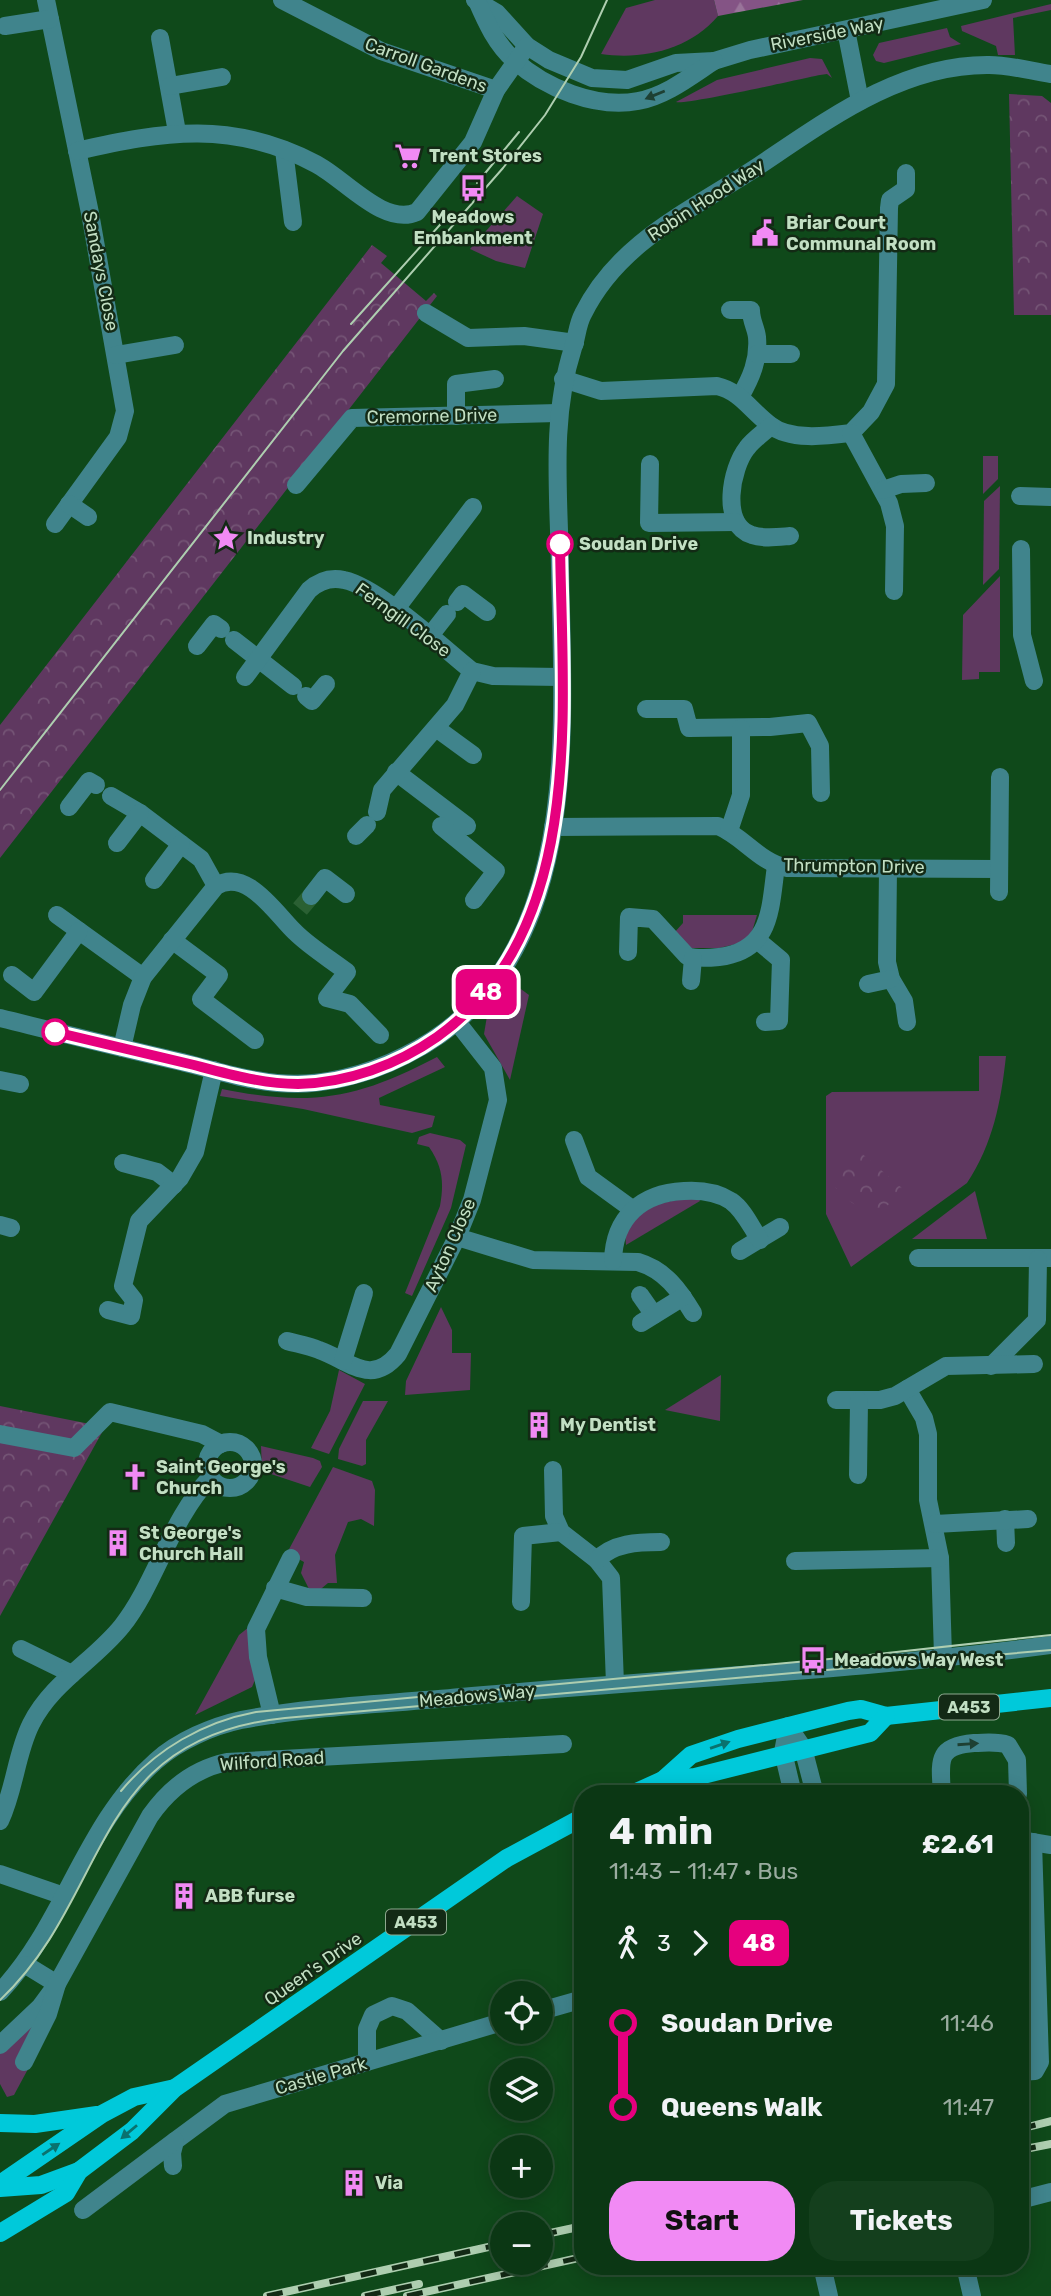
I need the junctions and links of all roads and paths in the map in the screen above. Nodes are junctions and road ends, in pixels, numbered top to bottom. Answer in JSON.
{"nodes":[{"id":1,"x":46,"y":0,"type":"edge"},
{"id":2,"x":282,"y":0,"type":"edge"},
{"id":3,"x":983,"y":0,"type":"edge"},
{"id":4,"x":476,"y":1,"type":"edge"},
{"id":5,"x":50,"y":19,"type":"junction"},
{"id":6,"x":5,"y":26,"type":"dead end"},
{"id":7,"x":500,"y":30,"type":"junction"},
{"id":8,"x":846,"y":30,"type":"junction"},
{"id":9,"x":160,"y":38,"type":"dead end"},
{"id":10,"x":527,"y":46,"type":"junction"},
{"id":11,"x":515,"y":61,"type":"junction"},
{"id":12,"x":714,"y":61,"type":"junction"},
{"id":13,"x":1051,"y":74,"type":"edge"},
{"id":14,"x":222,"y":77,"type":"dead end"},
{"id":15,"x":170,"y":86,"type":"junction"},
{"id":16,"x":496,"y":90,"type":"junction"},
{"id":17,"x":860,"y":101,"type":"junction"},
{"id":18,"x":177,"y":132,"type":"junction"},
{"id":19,"x":284,"y":150,"type":"junction"},
{"id":20,"x":77,"y":151,"type":"junction"},
{"id":21,"x":906,"y":173,"type":"dead end"},
{"id":22,"x":293,"y":222,"type":"dead end"},
{"id":23,"x":730,"y":310,"type":"dead end"},
{"id":24,"x":426,"y":313,"type":"dead end"},
{"id":25,"x":575,"y":343,"type":"junction"},
{"id":26,"x":176,"y":345,"type":"dead end"},
{"id":27,"x":757,"y":354,"type":"junction"},
{"id":28,"x":791,"y":354,"type":"dead end"},
{"id":29,"x":116,"y":355,"type":"junction"},
{"id":30,"x":495,"y":379,"type":"dead end"},
{"id":31,"x":563,"y":379,"type":"junction"},
{"id":32,"x":740,"y":397,"type":"junction"},
{"id":33,"x":558,"y":413,"type":"junction"},
{"id":34,"x":456,"y":416,"type":"junction"},
{"id":35,"x":771,"y":426,"type":"junction"},
{"id":36,"x":851,"y":433,"type":"junction"},
{"id":37,"x":650,"y":464,"type":"dead end"},
{"id":38,"x":926,"y":483,"type":"dead end"},
{"id":39,"x":296,"y":485,"type":"dead end"},
{"id":40,"x":883,"y":490,"type":"junction"},
{"id":41,"x":1020,"y":496,"type":"dead end"},
{"id":42,"x":1051,"y":496,"type":"edge"},
{"id":43,"x":69,"y":504,"type":"junction"},
{"id":44,"x":473,"y":507,"type":"dead end"},
{"id":45,"x":88,"y":517,"type":"dead end"},
{"id":46,"x":736,"y":522,"type":"junction"},
{"id":47,"x":55,"y":524,"type":"dead end"},
{"id":48,"x":790,"y":536,"type":"dead end"},
{"id":49,"x":1021,"y":549,"type":"dead end"},
{"id":50,"x":894,"y":591,"type":"dead end"},
{"id":51,"x":395,"y":610,"type":"junction"},
{"id":52,"x":488,"y":612,"type":"dead end"},
{"id":53,"x":429,"y":637,"type":"junction"},
{"id":54,"x":197,"y":646,"type":"dead end"},
{"id":55,"x":259,"y":659,"type":"junction"},
{"id":56,"x":472,"y":671,"type":"junction"},
{"id":57,"x":245,"y":677,"type":"dead end"},
{"id":58,"x":561,"y":677,"type":"junction"},
{"id":59,"x":1038,"y":681,"type":"edge"},
{"id":60,"x":326,"y":684,"type":"dead end"},
{"id":61,"x":646,"y":709,"type":"dead end"},
{"id":62,"x":436,"y":728,"type":"junction"},
{"id":63,"x":741,"y":728,"type":"junction"},
{"id":64,"x":473,"y":755,"type":"dead end"},
{"id":65,"x":396,"y":772,"type":"junction"},
{"id":66,"x":1000,"y":777,"type":"dead end"},
{"id":67,"x":821,"y":793,"type":"dead end"},
{"id":68,"x":120,"y":801,"type":"junction"},
{"id":69,"x":69,"y":807,"type":"dead end"},
{"id":70,"x":367,"y":824,"type":"dead end"},
{"id":71,"x":467,"y":826,"type":"dead end"},
{"id":72,"x":444,"y":827,"type":"junction"},
{"id":73,"x":553,"y":827,"type":"junction"},
{"id":74,"x":729,"y":831,"type":"junction"},
{"id":75,"x":117,"y":843,"type":"dead end"},
{"id":76,"x":181,"y":844,"type":"junction"},
{"id":77,"x":776,"y":866,"type":"junction"},
{"id":78,"x":888,"y":868,"type":"junction"},
{"id":79,"x":999,"y":869,"type":"junction"},
{"id":80,"x":154,"y":880,"type":"dead end"},
{"id":81,"x":216,"y":886,"type":"junction"},
{"id":82,"x":999,"y":892,"type":"dead end"},
{"id":83,"x":345,"y":894,"type":"dead end"},
{"id":84,"x":474,"y":900,"type":"dead end"},
{"id":85,"x":57,"y":915,"type":"dead end"},
{"id":86,"x":286,"y":923,"type":"junction"},
{"id":87,"x":79,"y":931,"type":"junction"},
{"id":88,"x":172,"y":940,"type":"junction"},
{"id":89,"x":757,"y":940,"type":"junction"},
{"id":90,"x":628,"y":951,"type":"dead end"},
{"id":91,"x":693,"y":958,"type":"junction"},
{"id":92,"x":12,"y":975,"type":"dead end"},
{"id":93,"x":143,"y":977,"type":"junction"},
{"id":94,"x":891,"y":979,"type":"junction"},
{"id":95,"x":691,"y":981,"type":"dead end"},
{"id":96,"x":868,"y":984,"type":"dead end"},
{"id":97,"x":0,"y":1018,"type":"edge"},
{"id":98,"x":457,"y":1022,"type":"junction"},
{"id":99,"x":765,"y":1022,"type":"dead end"},
{"id":100,"x":907,"y":1022,"type":"dead end"},
{"id":101,"x":380,"y":1035,"type":"dead end"},
{"id":102,"x":255,"y":1040,"type":"dead end"},
{"id":103,"x":122,"y":1048,"type":"junction"},
{"id":104,"x":214,"y":1070,"type":"junction"},
{"id":105,"x":0,"y":1080,"type":"edge"},
{"id":106,"x":20,"y":1084,"type":"dead end"},
{"id":107,"x":575,"y":1140,"type":"dead end"},
{"id":108,"x":123,"y":1163,"type":"dead end"},
{"id":109,"x":174,"y":1185,"type":"junction"},
{"id":110,"x":632,"y":1209,"type":"junction"},
{"id":111,"x":780,"y":1227,"type":"dead end"},
{"id":112,"x":457,"y":1237,"type":"junction"},
{"id":113,"x":760,"y":1240,"type":"junction"},
{"id":114,"x":740,"y":1251,"type":"dead end"},
{"id":115,"x":918,"y":1258,"type":"dead end"},
{"id":116,"x":1044,"y":1259,"type":"edge"},
{"id":117,"x":613,"y":1261,"type":"junction"},
{"id":118,"x":364,"y":1293,"type":"dead end"},
{"id":119,"x":640,"y":1295,"type":"dead end"},
{"id":120,"x":683,"y":1297,"type":"junction"},
{"id":121,"x":108,"y":1310,"type":"dead end"},
{"id":122,"x":693,"y":1313,"type":"dead end"},
{"id":123,"x":287,"y":1341,"type":"dead end"},
{"id":124,"x":343,"y":1361,"type":"junction"},
{"id":125,"x":1034,"y":1364,"type":"dead end"},
{"id":126,"x":991,"y":1366,"type":"junction"},
{"id":127,"x":907,"y":1389,"type":"junction"},
{"id":128,"x":836,"y":1400,"type":"dead end"},
{"id":129,"x":859,"y":1401,"type":"junction"},
{"id":130,"x":0,"y":1434,"type":"edge"},
{"id":131,"x":221,"y":1444,"type":"junction"},
{"id":132,"x":553,"y":1470,"type":"dead end"},
{"id":133,"x":858,"y":1475,"type":"dead end"},
{"id":134,"x":210,"y":1478,"type":"junction"},
{"id":135,"x":1005,"y":1519,"type":"junction"},
{"id":136,"x":1028,"y":1519,"type":"dead end"},
{"id":137,"x":935,"y":1524,"type":"junction"},
{"id":138,"x":561,"y":1532,"type":"junction"},
{"id":139,"x":662,"y":1542,"type":"dead end"},
{"id":140,"x":1006,"y":1543,"type":"dead end"},
{"id":141,"x":291,"y":1558,"type":"dead end"},
{"id":142,"x":940,"y":1558,"type":"junction"},
{"id":143,"x":597,"y":1560,"type":"junction"},
{"id":144,"x":795,"y":1561,"type":"dead end"},
{"id":145,"x":275,"y":1588,"type":"junction"},
{"id":146,"x":363,"y":1598,"type":"dead end"},
{"id":147,"x":521,"y":1602,"type":"dead end"},
{"id":148,"x":1051,"y":1645,"type":"edge"},
{"id":149,"x":21,"y":1649,"type":"dead end"},
{"id":150,"x":943,"y":1656,"type":"junction"},
{"id":151,"x":72,"y":1674,"type":"junction"},
{"id":152,"x":615,"y":1684,"type":"junction"},
{"id":153,"x":1051,"y":1698,"type":"edge"},
{"id":154,"x":272,"y":1715,"type":"junction"},
{"id":155,"x":886,"y":1716,"type":"junction"},
{"id":156,"x":788,"y":1726,"type":"junction"},
{"id":157,"x":563,"y":1744,"type":"dead end"},
{"id":158,"x":803,"y":1748,"type":"junction"},
{"id":159,"x":783,"y":1752,"type":"junction"},
{"id":160,"x":663,"y":1780,"type":"junction"},
{"id":161,"x":652,"y":1785,"type":"edge"},
{"id":162,"x":791,"y":1785,"type":"edge"},
{"id":163,"x":813,"y":1785,"type":"edge"},
{"id":164,"x":941,"y":1785,"type":"edge"},
{"id":165,"x":1018,"y":1785,"type":"edge"},
{"id":166,"x":0,"y":1821,"type":"edge"},
{"id":167,"x":574,"y":1822,"type":"edge"},
{"id":168,"x":1031,"y":1842,"type":"edge"},
{"id":169,"x":0,"y":1874,"type":"edge"},
{"id":170,"x":64,"y":1896,"type":"junction"},
{"id":171,"x":26,"y":1965,"type":"junction"},
{"id":172,"x":57,"y":1984,"type":"junction"},
{"id":173,"x":0,"y":1992,"type":"edge"},
{"id":174,"x":574,"y":2002,"type":"edge"},
{"id":175,"x":553,"y":2008,"type":"edge"},
{"id":176,"x":490,"y":2026,"type":"edge"},
{"id":177,"x":441,"y":2041,"type":"junction"},
{"id":178,"x":0,"y":2045,"type":"edge"},
{"id":179,"x":24,"y":2062,"type":"dead end"},
{"id":180,"x":367,"y":2062,"type":"junction"},
{"id":181,"x":1029,"y":2071,"type":"edge"},
{"id":182,"x":175,"y":2088,"type":"junction"},
{"id":183,"x":102,"y":2114,"type":"junction"},
{"id":184,"x":0,"y":2123,"type":"edge"},
{"id":185,"x":175,"y":2141,"type":"junction"},
{"id":186,"x":173,"y":2166,"type":"dead end"},
{"id":187,"x":79,"y":2171,"type":"junction"},
{"id":188,"x":0,"y":2186,"type":"edge"},
{"id":189,"x":1051,"y":2193,"type":"edge"},
{"id":190,"x":1029,"y":2198,"type":"edge"},
{"id":191,"x":83,"y":2210,"type":"dead end"},
{"id":192,"x":0,"y":2233,"type":"edge"},
{"id":193,"x":824,"y":2275,"type":"edge"},
{"id":194,"x":967,"y":2275,"type":"edge"},
{"id":195,"x":829,"y":2296,"type":"edge"},
{"id":196,"x":972,"y":2296,"type":"edge"}],
"edges":[{"from":1,"to":5,"type":"street","name":"Sandays Close"},
{"from":2,"to":16,"type":"street","name":"Carroll Gardens"},
{"from":3,"to":8,"type":"street","name":"Riverside Way"},
{"from":4,"to":7,"type":"street"},
{"from":5,"to":6,"type":"street"},
{"from":5,"to":20,"type":"street","name":"Sandays Close"},
{"from":7,"to":10,"type":"street","name":"Riverside Way"},
{"from":7,"to":11,"type":"street","name":"Riverside Way"},
{"from":8,"to":12,"type":"street","name":"Riverside Way"},
{"from":8,"to":17,"type":"street"},
{"from":9,"to":15,"type":"street"},
{"from":10,"to":11,"type":"street"},
{"from":10,"to":12,"type":"street","name":"Riverside Way"},
{"from":12,"to":11,"type":"street","name":"Riverside Way","one_way":true},
{"from":11,"to":16,"type":"street"},
{"from":13,"to":17,"type":"street","name":"Robin Hood Way"},
{"from":14,"to":15,"type":"street"},
{"from":15,"to":18,"type":"street"},
{"from":16,"to":19,"type":"street"},
{"from":17,"to":25,"type":"street","name":"Robin Hood Way"},
{"from":18,"to":19,"type":"street"},
{"from":18,"to":20,"type":"street"},
{"from":19,"to":22,"type":"street"},
{"from":20,"to":29,"type":"street","name":"Sandays Close"},
{"from":21,"to":36,"type":"street"},
{"from":23,"to":27,"type":"street"},
{"from":24,"to":25,"type":"street"},
{"from":25,"to":31,"type":"street","name":"Robin Hood Way"},
{"from":26,"to":29,"type":"street"},
{"from":27,"to":28,"type":"street"},
{"from":27,"to":32,"type":"street"},
{"from":29,"to":43,"type":"street","name":"Sandays Close"},
{"from":30,"to":34,"type":"street"},
{"from":31,"to":32,"type":"street"},
{"from":31,"to":33,"type":"street","name":"Robin Hood Way"},
{"from":32,"to":35,"type":"street"},
{"from":33,"to":34,"type":"street","name":"Cremorne Drive"},
{"from":33,"to":58,"type":"street","name":"Robin Hood Way"},
{"from":34,"to":39,"type":"street","name":"Cremorne Drive"},
{"from":35,"to":36,"type":"street"},
{"from":35,"to":46,"type":"street"},
{"from":36,"to":40,"type":"street"},
{"from":37,"to":46,"type":"street"},
{"from":38,"to":40,"type":"street"},
{"from":40,"to":50,"type":"street"},
{"from":41,"to":42,"type":"street"},
{"from":43,"to":45,"type":"street"},
{"from":43,"to":47,"type":"street","name":"Sandays Close"},
{"from":44,"to":51,"type":"street"},
{"from":46,"to":48,"type":"street"},
{"from":49,"to":59,"type":"street"},
{"from":51,"to":53,"type":"street","name":"Ferngill Close"},
{"from":51,"to":55,"type":"street","name":"Ferngill Close"},
{"from":52,"to":53,"type":"street"},
{"from":53,"to":56,"type":"street","name":"Ferngill Close"},
{"from":54,"to":55,"type":"street"},
{"from":55,"to":57,"type":"street","name":"Ferngill Close"},
{"from":55,"to":60,"type":"street"},
{"from":56,"to":58,"type":"street","name":"Ferngill Close"},
{"from":56,"to":62,"type":"street"},
{"from":58,"to":73,"type":"street","name":"Robin Hood Way"},
{"from":61,"to":63,"type":"street"},
{"from":62,"to":64,"type":"street"},
{"from":62,"to":65,"type":"street"},
{"from":63,"to":67,"type":"street"},
{"from":63,"to":74,"type":"street"},
{"from":65,"to":70,"type":"street"},
{"from":65,"to":72,"type":"street"},
{"from":66,"to":79,"type":"street"},
{"from":68,"to":69,"type":"street"},
{"from":68,"to":75,"type":"street"},
{"from":68,"to":76,"type":"street"},
{"from":71,"to":72,"type":"street"},
{"from":72,"to":84,"type":"street"},
{"from":73,"to":74,"type":"street"},
{"from":73,"to":98,"type":"street","name":"Robin Hood Way"},
{"from":74,"to":77,"type":"street","name":"Thrumpton Drive"},
{"from":76,"to":80,"type":"street"},
{"from":76,"to":81,"type":"street"},
{"from":77,"to":78,"type":"street","name":"Thrumpton Drive"},
{"from":77,"to":89,"type":"street"},
{"from":78,"to":79,"type":"street","name":"Thrumpton Drive"},
{"from":78,"to":94,"type":"street"},
{"from":79,"to":82,"type":"street"},
{"from":81,"to":86,"type":"street"},
{"from":81,"to":88,"type":"street"},
{"from":83,"to":86,"type":"street"},
{"from":85,"to":87,"type":"street"},
{"from":86,"to":101,"type":"street"},
{"from":87,"to":92,"type":"street"},
{"from":87,"to":93,"type":"street"},
{"from":88,"to":93,"type":"street"},
{"from":88,"to":102,"type":"street"},
{"from":89,"to":91,"type":"street"},
{"from":89,"to":99,"type":"street"},
{"from":90,"to":91,"type":"street"},
{"from":91,"to":95,"type":"street"},
{"from":93,"to":103,"type":"street"},
{"from":94,"to":96,"type":"street"},
{"from":94,"to":100,"type":"street"},
{"from":97,"to":103,"type":"street","name":"Robin Hood Way"},
{"from":98,"to":104,"type":"street","name":"Robin Hood Way"},
{"from":98,"to":112,"type":"street","name":"Ayton Close"},
{"from":103,"to":104,"type":"street","name":"Robin Hood Way"},
{"from":104,"to":109,"type":"street"},
{"from":105,"to":106,"type":"street"},
{"from":107,"to":110,"type":"street"},
{"from":108,"to":109,"type":"street"},
{"from":109,"to":121,"type":"street"},
{"from":110,"to":113,"type":"street"},
{"from":110,"to":117,"type":"street"},
{"from":111,"to":113,"type":"street"},
{"from":112,"to":117,"type":"street"},
{"from":112,"to":124,"type":"street","name":"Ayton Close"},
{"from":113,"to":114,"type":"street"},
{"from":115,"to":116,"type":"street"},
{"from":116,"to":126,"type":"street"},
{"from":117,"to":120,"type":"street"},
{"from":118,"to":124,"type":"street"},
{"from":119,"to":120,"type":"street"},
{"from":120,"to":122,"type":"street"},
{"from":123,"to":124,"type":"street","name":"Ayton Close"},
{"from":125,"to":126,"type":"street"},
{"from":126,"to":127,"type":"street"},
{"from":127,"to":129,"type":"street"},
{"from":127,"to":137,"type":"street"},
{"from":128,"to":129,"type":"street"},
{"from":129,"to":133,"type":"street"},
{"from":130,"to":131,"type":"street"},
{"from":131,"to":134,"type":"street"},
{"from":131,"to":134,"type":"street"},
{"from":132,"to":138,"type":"street"},
{"from":134,"to":151,"type":"street"},
{"from":135,"to":136,"type":"street"},
{"from":135,"to":137,"type":"street"},
{"from":135,"to":140,"type":"street"},
{"from":137,"to":142,"type":"street"},
{"from":138,"to":143,"type":"street"},
{"from":138,"to":147,"type":"street"},
{"from":139,"to":143,"type":"street"},
{"from":141,"to":145,"type":"street"},
{"from":142,"to":144,"type":"street"},
{"from":142,"to":150,"type":"street"},
{"from":143,"to":152,"type":"street"},
{"from":145,"to":146,"type":"street"},
{"from":145,"to":154,"type":"street"},
{"from":148,"to":150,"type":"street","name":"Meadows Way"},
{"from":149,"to":151,"type":"street"},
{"from":150,"to":152,"type":"street","name":"Meadows Way"},
{"from":151,"to":166,"type":"street"},
{"from":152,"to":154,"type":"street","name":"Meadows Way"},
{"from":153,"to":155,"type":"main road","number":"A453"},
{"from":154,"to":170,"type":"street","name":"Meadows Way"},
{"from":155,"to":156,"type":"main road","number":"A453"},
{"from":155,"to":158,"type":"main road","number":"A453"},
{"from":156,"to":158,"type":"street"},
{"from":156,"to":159,"type":"street"},
{"from":160,"to":156,"type":"main road","number":"A453","one_way":true},
{"from":157,"to":172,"type":"street","name":"Wilford Road"},
{"from":158,"to":159,"type":"main road","number":"A453"},
{"from":158,"to":163,"type":"street"},
{"from":159,"to":160,"type":"main road","number":"A453"},
{"from":159,"to":162,"type":"street"},
{"from":160,"to":161,"type":"main road","number":"A453"},
{"from":164,"to":165,"type":"street","one_way":true},
{"from":167,"to":182,"type":"main road","name":"Queen's Drive","number":"A453"},
{"from":168,"to":181,"type":"street"},
{"from":169,"to":170,"type":"street"},
{"from":170,"to":171,"type":"street","name":"Meadows Way"},
{"from":171,"to":172,"type":"street"},
{"from":171,"to":173,"type":"street","name":"Meadows Way"},
{"from":172,"to":178,"type":"street","name":"Wilford Road"},
{"from":172,"to":179,"type":"street","name":"Wilford Road"},
{"from":174,"to":175,"type":"street"},
{"from":176,"to":177,"type":"street","name":"Castle Park"},
{"from":177,"to":180,"type":"street","name":"Castle Park"},
{"from":177,"to":180,"type":"street"},
{"from":180,"to":185,"type":"street","name":"Castle Park"},
{"from":182,"to":183,"type":"main road","name":"Queen's Drive","number":"A453"},
{"from":182,"to":187,"type":"main road","name":"Queen's Drive","number":"A453","one_way":true},
{"from":183,"to":184,"type":"main road"},
{"from":188,"to":183,"type":"main road","name":"Queen's Drive","number":"A453","one_way":true},
{"from":185,"to":186,"type":"street"},
{"from":185,"to":191,"type":"street","name":"Castle Park"},
{"from":187,"to":188,"type":"main road"},
{"from":187,"to":192,"type":"main road","name":"Queen's Drive","number":"A453"},
{"from":189,"to":190,"type":"street"},
{"from":193,"to":195,"type":"street"},
{"from":194,"to":196,"type":"street"}]}
